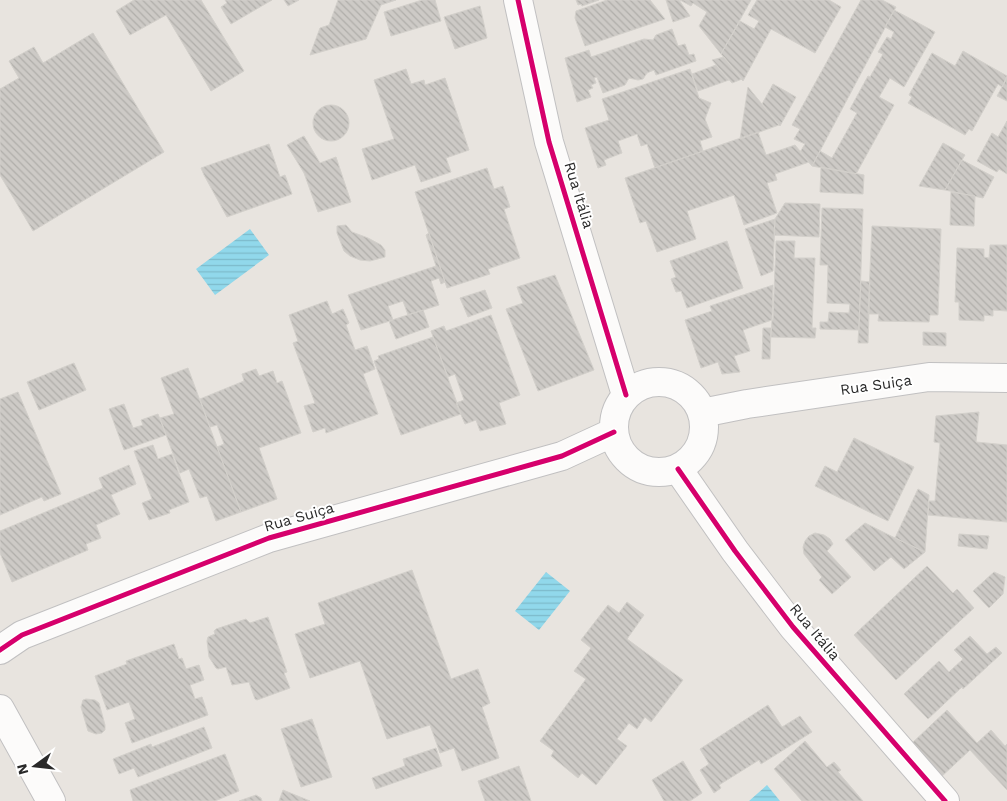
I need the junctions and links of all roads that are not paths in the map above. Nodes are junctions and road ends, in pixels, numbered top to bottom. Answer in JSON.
{"nodes":[{"id":1,"x":518,"y":0,"type":"edge"},
{"id":2,"x":1007,"y":378,"type":"edge"},
{"id":3,"x":634,"y":390,"type":"junction"},
{"id":4,"x":704,"y":421,"type":"junction"},
{"id":5,"x":617,"y":442,"type":"junction"},
{"id":6,"x":685,"y":464,"type":"junction"},
{"id":7,"x":7,"y":640,"type":"edge"},
{"id":8,"x":0,"y":709,"type":"edge"},
{"id":9,"x":51,"y":801,"type":"edge"},
{"id":10,"x":945,"y":801,"type":"edge"}],
"edges":[{"from":1,"to":3,"type":"street","name":"Rua Itália"},
{"from":2,"to":4,"type":"street","name":"Rua Suiça"},
{"from":3,"to":4,"type":"street"},
{"from":3,"to":5,"type":"street"},
{"from":4,"to":6,"type":"street"},
{"from":5,"to":6,"type":"street"},
{"from":5,"to":7,"type":"street","name":"Rua Suiça"},
{"from":6,"to":10,"type":"street","name":"Rua Itália"},
{"from":8,"to":9,"type":"street"}]}
